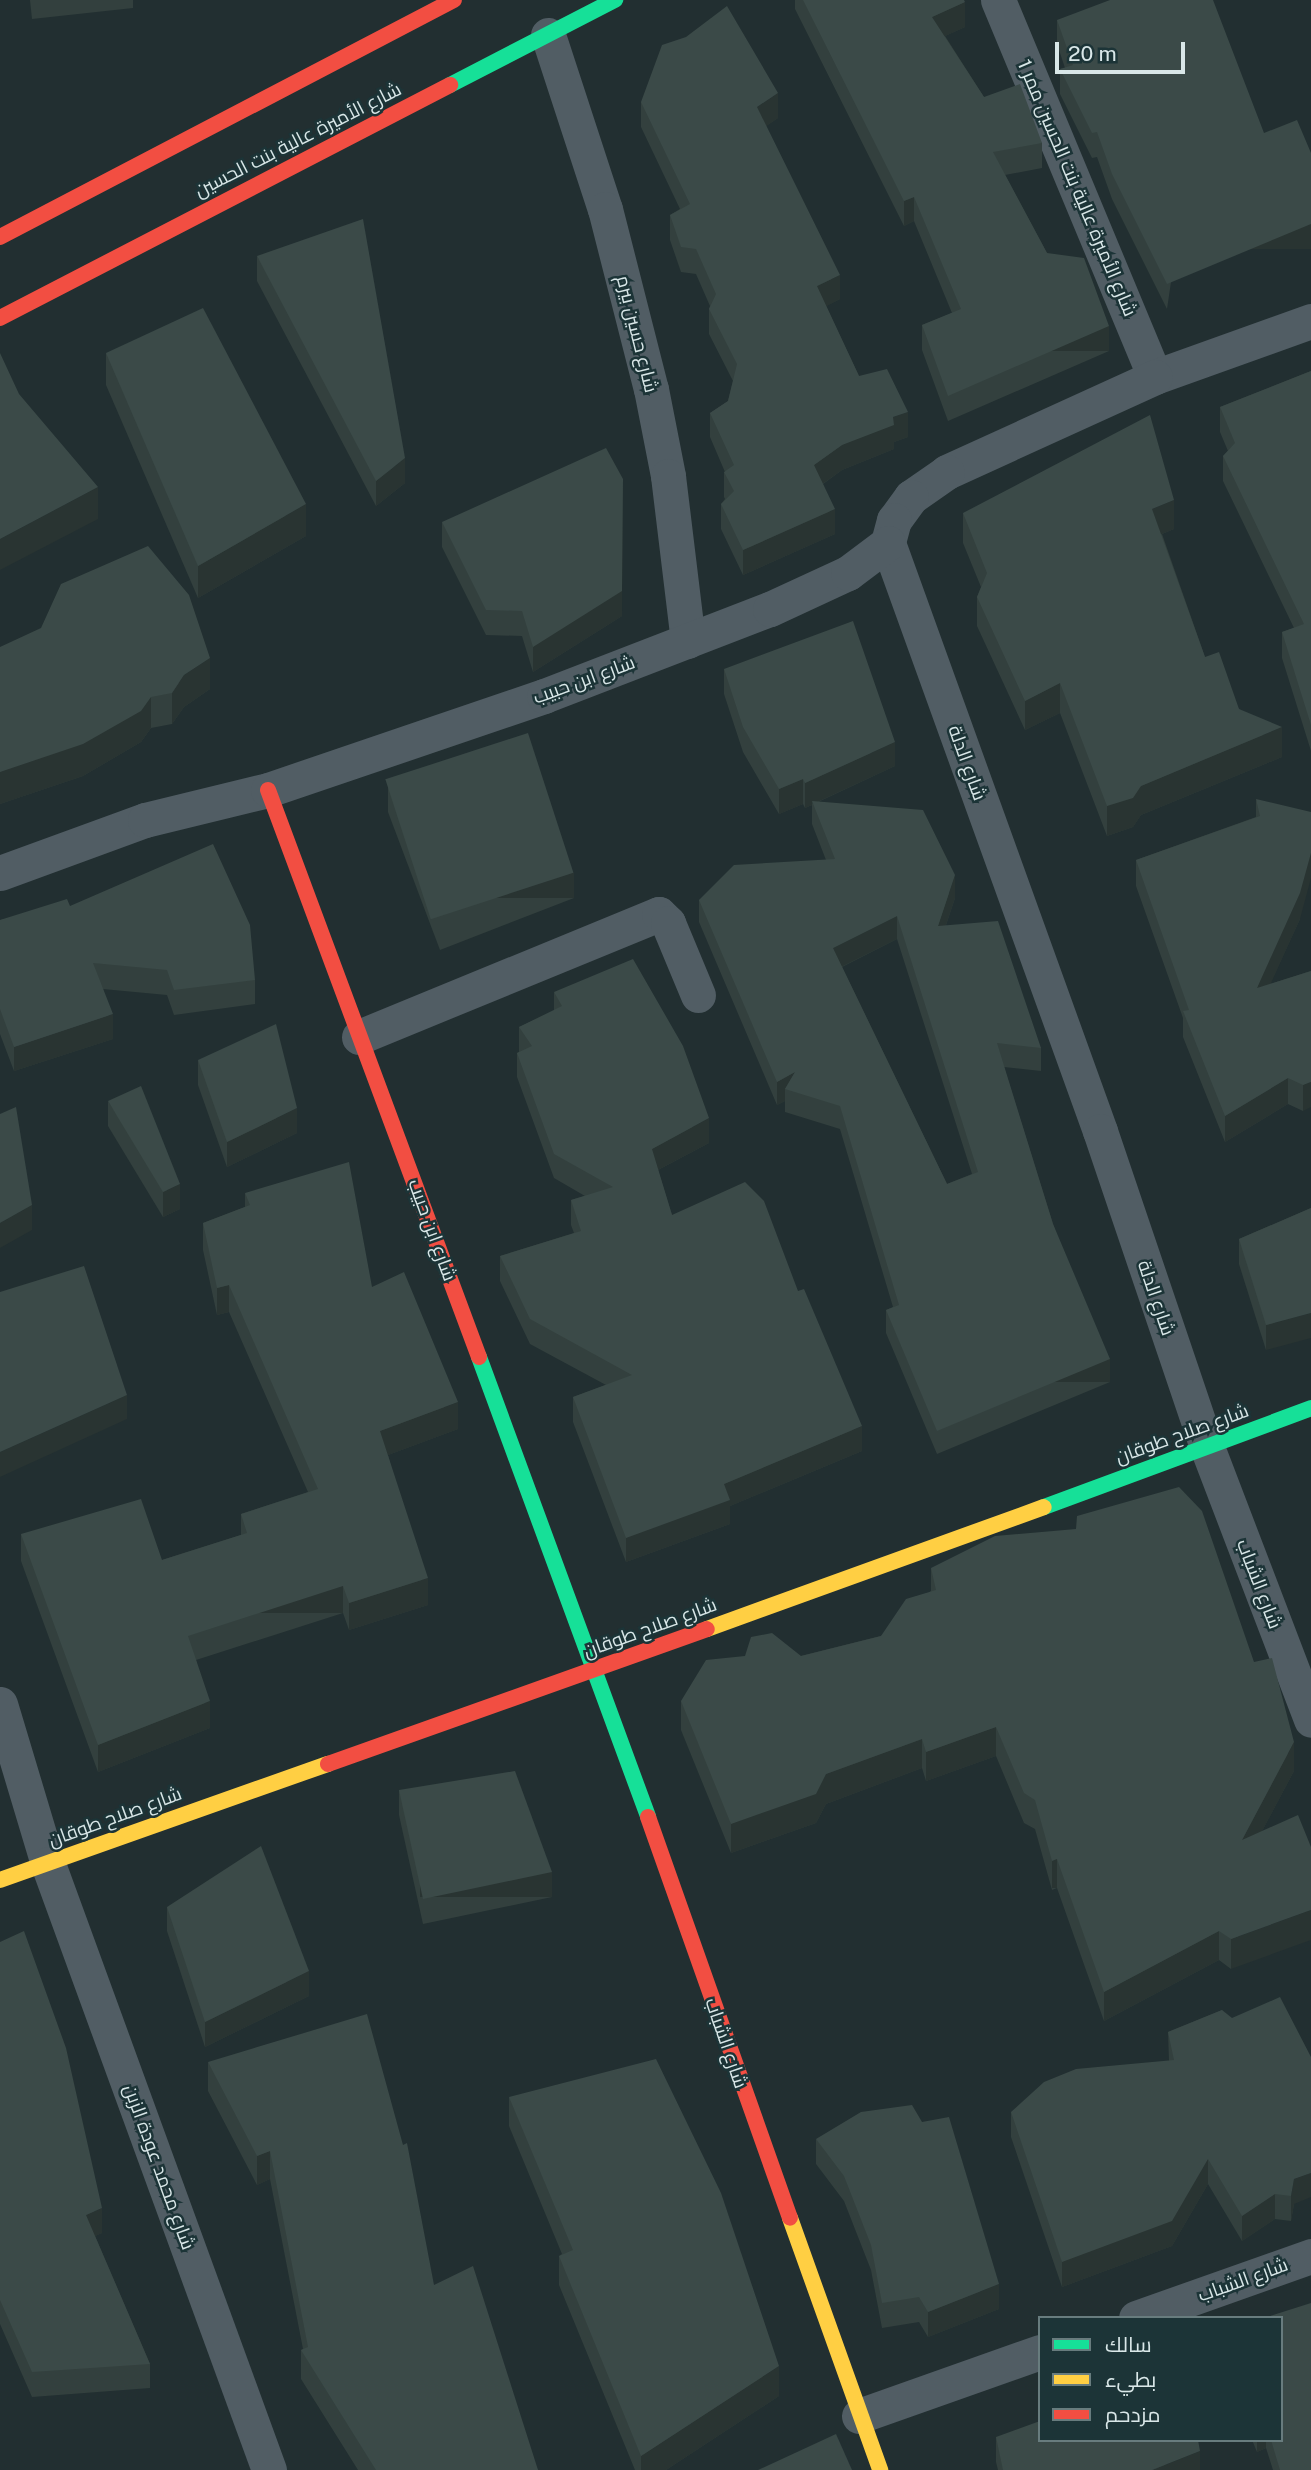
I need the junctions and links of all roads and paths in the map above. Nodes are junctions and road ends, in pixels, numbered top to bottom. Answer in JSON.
{"nodes":[{"id":1,"x":454,"y":0,"type":"edge"},
{"id":2,"x":615,"y":0,"type":"edge"},
{"id":3,"x":998,"y":0,"type":"edge"},
{"id":4,"x":548,"y":35,"type":"junction"},
{"id":5,"x":0,"y":237,"type":"edge"},
{"id":6,"x":0,"y":318,"type":"edge"},
{"id":7,"x":1311,"y":321,"type":"edge"},
{"id":8,"x":1155,"y":377,"type":"junction"},
{"id":9,"x":888,"y":542,"type":"junction"},
{"id":10,"x":688,"y":641,"type":"junction"},
{"id":11,"x":268,"y":790,"type":"junction"},
{"id":12,"x":0,"y":873,"type":"edge"},
{"id":13,"x":698,"y":995,"type":"dead end"},
{"id":14,"x":359,"y":1037,"type":"junction"},
{"id":15,"x":1311,"y":1408,"type":"edge"},
{"id":16,"x":1207,"y":1447,"type":"junction"},
{"id":17,"x":596,"y":1670,"type":"junction"},
{"id":18,"x":0,"y":1704,"type":"edge"},
{"id":19,"x":1311,"y":1720,"type":"edge"},
{"id":20,"x":48,"y":1864,"type":"junction"},
{"id":21,"x":0,"y":1880,"type":"edge"},
{"id":22,"x":1311,"y":2256,"type":"edge"},
{"id":23,"x":1142,"y":2316,"type":"edge"},
{"id":24,"x":1038,"y":2353,"type":"edge"},
{"id":25,"x":859,"y":2416,"type":"junction"},
{"id":26,"x":270,"y":2470,"type":"edge"},
{"id":27,"x":880,"y":2470,"type":"edge"}],
"edges":[{"from":1,"to":5,"type":"street"},
{"from":2,"to":4,"type":"street","name":"شارع الأميرة عالية بنت الحسين"},
{"from":3,"to":8,"type":"street","name":"شارع الأميرة عالية بنت الحسين ممر 1"},
{"from":4,"to":6,"type":"street","name":"شارع الأميرة عالية بنت الحسين"},
{"from":4,"to":10,"type":"street","name":"شارع حسين بيرم"},
{"from":7,"to":8,"type":"street"},
{"from":8,"to":9,"type":"street"},
{"from":9,"to":10,"type":"street","name":"شارع ابن حبيب"},
{"from":9,"to":16,"type":"street","name":"شارع الدلة"},
{"from":10,"to":11,"type":"street","name":"شارع ابن حبيب"},
{"from":11,"to":12,"type":"street","name":"شارع ابن حبيب"},
{"from":11,"to":14,"type":"street","name":"شارع ابن حبيب"},
{"from":13,"to":14,"type":"street"},
{"from":14,"to":17,"type":"street","name":"شارع ابن حبيب"},
{"from":15,"to":16,"type":"street","name":"شارع صلاح طوقان"},
{"from":16,"to":17,"type":"street","name":"شارع صلاح طوقان"},
{"from":16,"to":19,"type":"street","name":"شارع الشباب"},
{"from":17,"to":20,"type":"street","name":"شارع صلاح طوقان"},
{"from":17,"to":25,"type":"street","name":"شارع الشباب"},
{"from":18,"to":20,"type":"street"},
{"from":20,"to":21,"type":"street","name":"شارع صلاح طوقان"},
{"from":20,"to":26,"type":"street","name":"شارع محمد عودة الزبن"},
{"from":22,"to":23,"type":"street","name":"شارع الشباب"},
{"from":24,"to":25,"type":"street"},
{"from":25,"to":27,"type":"street","name":"شارع الشباب"}]}
